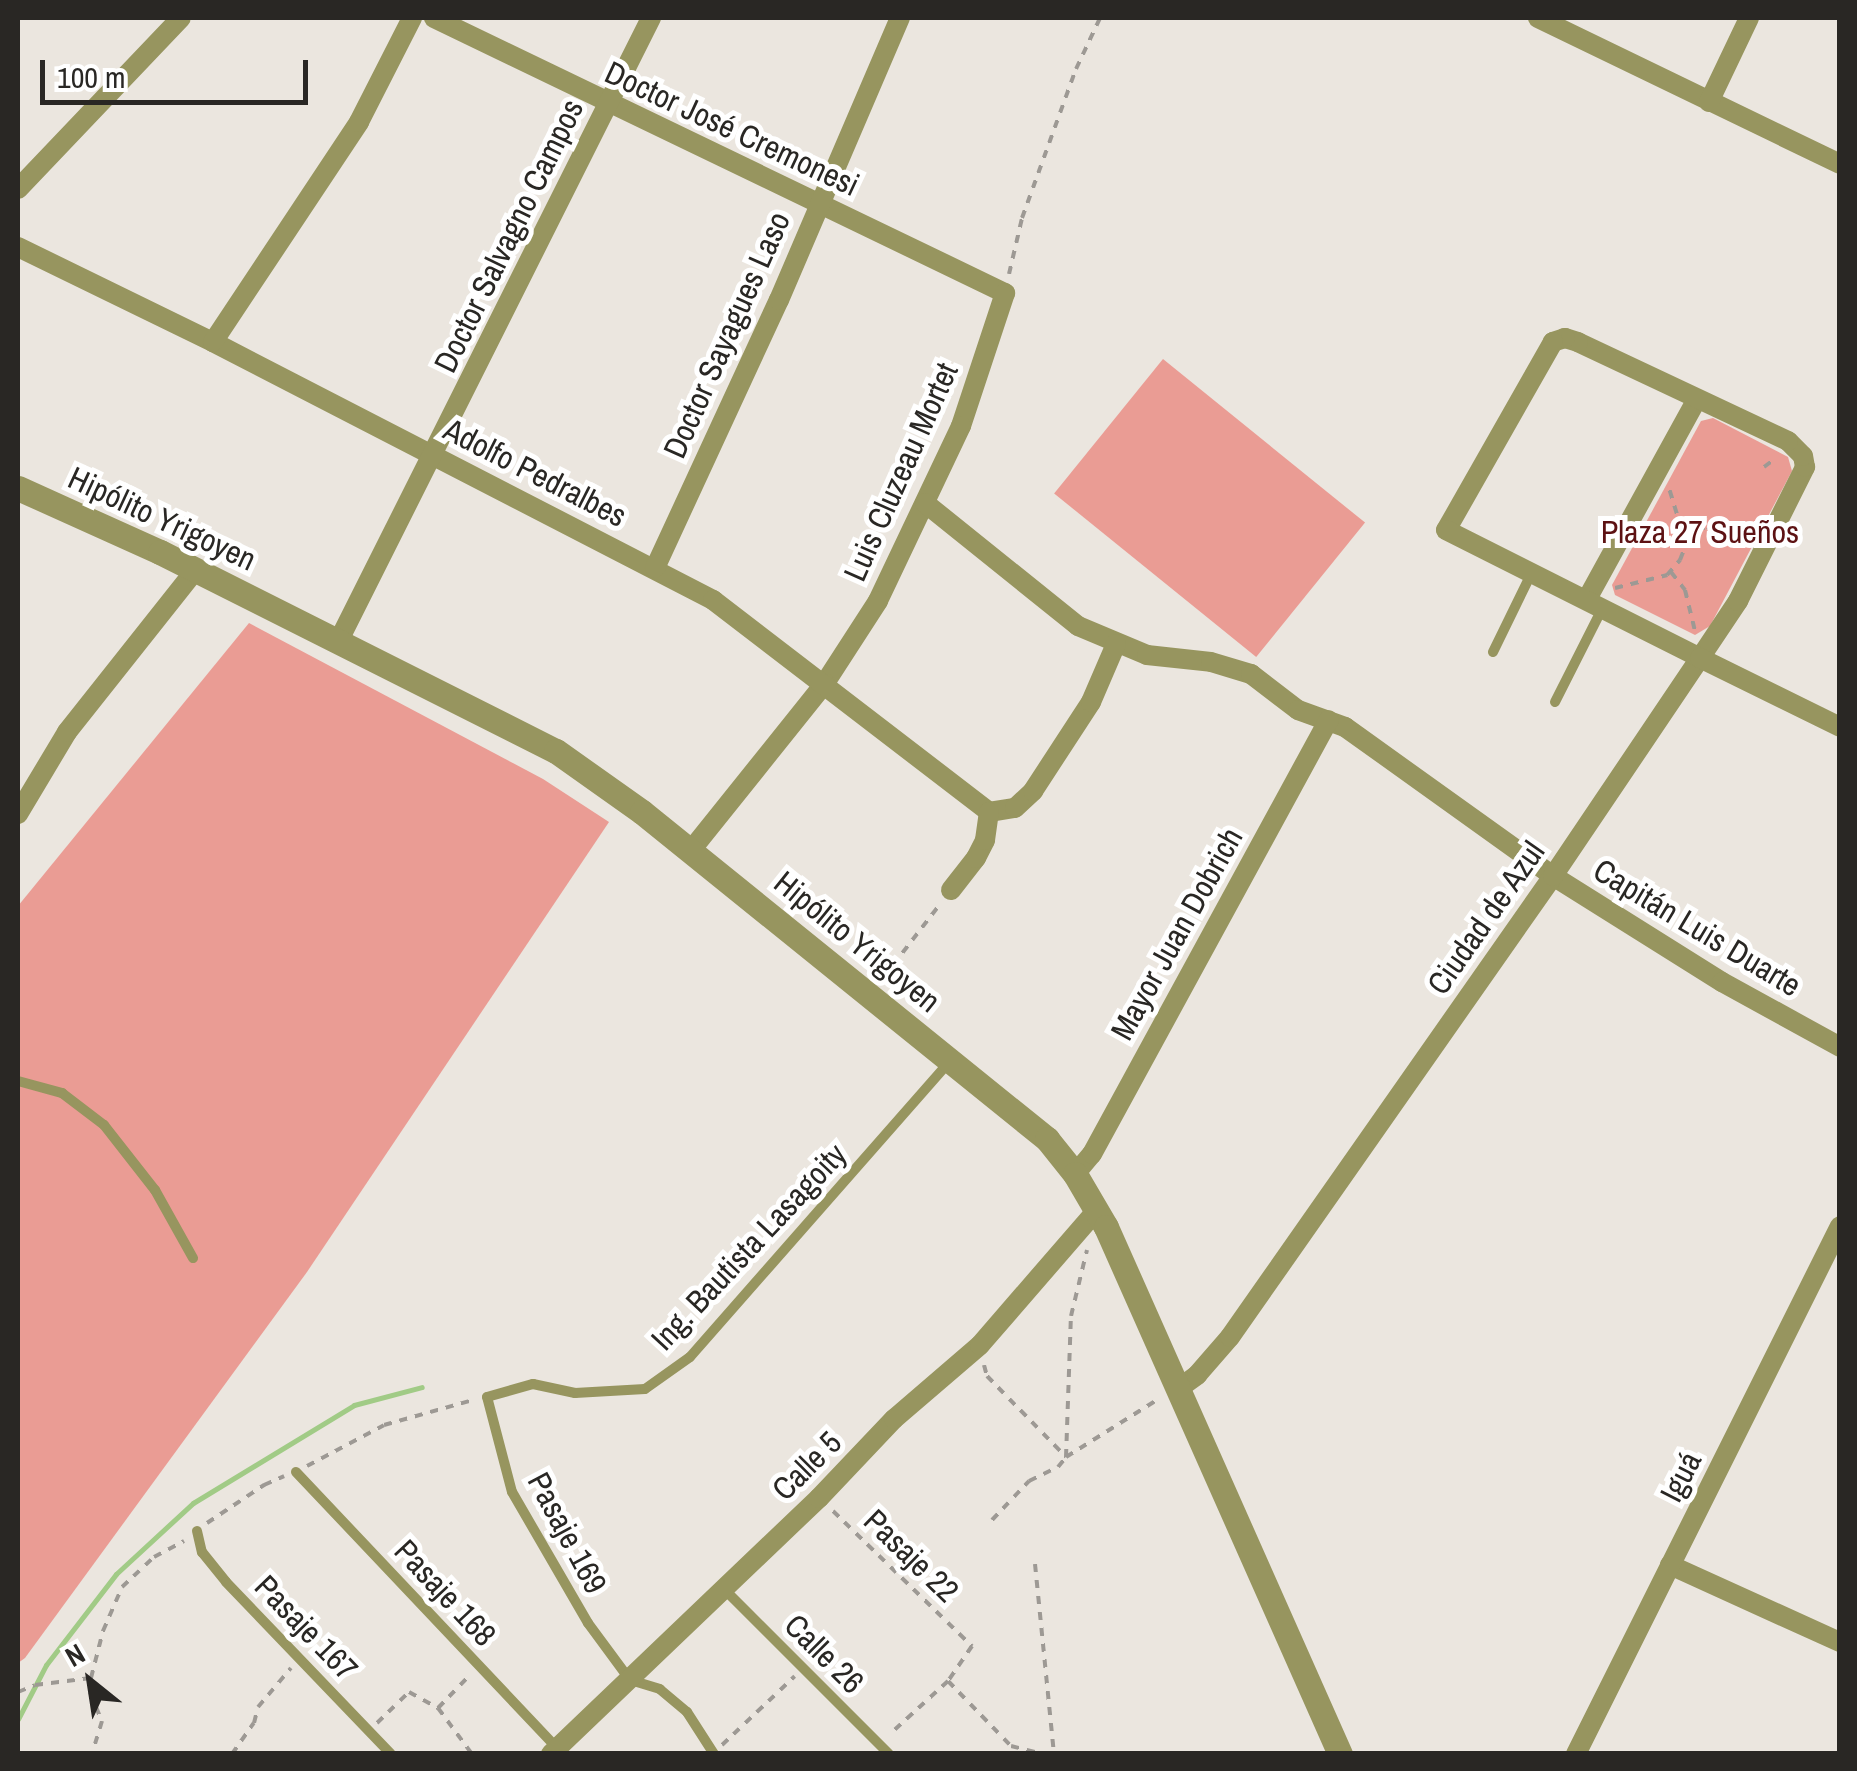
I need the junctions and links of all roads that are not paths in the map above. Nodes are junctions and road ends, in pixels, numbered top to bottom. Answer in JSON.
{"nodes":[{"id":1,"x":181,"y":18,"type":"edge"},
{"id":2,"x":412,"y":18,"type":"edge"},
{"id":3,"x":434,"y":18,"type":"edge"},
{"id":4,"x":651,"y":18,"type":"edge"},
{"id":5,"x":900,"y":18,"type":"edge"},
{"id":6,"x":1538,"y":18,"type":"edge"},
{"id":7,"x":1749,"y":18,"type":"edge"},
{"id":8,"x":1709,"y":102,"type":"junction"},
{"id":9,"x":608,"y":104,"type":"junction"},
{"id":10,"x":1840,"y":164,"type":"edge"},
{"id":11,"x":18,"y":189,"type":"edge"},
{"id":12,"x":820,"y":202,"type":"junction"},
{"id":13,"x":18,"y":247,"type":"edge"},
{"id":14,"x":1005,"y":293,"type":"joint"},
{"id":15,"x":213,"y":342,"type":"junction"},
{"id":16,"x":1697,"y":399,"type":"junction"},
{"id":17,"x":435,"y":456,"type":"junction"},
{"id":18,"x":18,"y":488,"type":"edge"},
{"id":19,"x":925,"y":503,"type":"junction"},
{"id":20,"x":655,"y":568,"type":"junction"},
{"id":21,"x":196,"y":569,"type":"junction"},
{"id":22,"x":1532,"y":572,"type":"junction"},
{"id":23,"x":1595,"y":603,"type":"junction"},
{"id":24,"x":339,"y":640,"type":"junction"},
{"id":25,"x":1116,"y":644,"type":"junction"},
{"id":26,"x":1698,"y":649,"type":"junction"},
{"id":27,"x":1493,"y":652,"type":"dead end"},
{"id":28,"x":825,"y":684,"type":"junction"},
{"id":29,"x":1555,"y":702,"type":"dead end"},
{"id":30,"x":1329,"y":720,"type":"junction"},
{"id":31,"x":1840,"y":727,"type":"edge"},
{"id":32,"x":989,"y":812,"type":"junction"},
{"id":33,"x":18,"y":814,"type":"edge"},
{"id":34,"x":691,"y":850,"type":"junction"},
{"id":35,"x":1552,"y":876,"type":"junction"},
{"id":36,"x":951,"y":890,"type":"road end"},
{"id":37,"x":1840,"y":1047,"type":"edge"},
{"id":38,"x":952,"y":1060,"type":"junction"},
{"id":39,"x":18,"y":1080,"type":"edge"},
{"id":40,"x":1074,"y":1174,"type":"junction"},
{"id":41,"x":1090,"y":1218,"type":"junction"},
{"id":42,"x":1840,"y":1226,"type":"edge"},
{"id":43,"x":193,"y":1258,"type":"dead end"},
{"id":44,"x":1178,"y":1388,"type":"junction"},
{"id":45,"x":487,"y":1396,"type":"joint"},
{"id":46,"x":296,"y":1472,"type":"road end"},
{"id":47,"x":196,"y":1531,"type":"road end"},
{"id":48,"x":1670,"y":1565,"type":"junction"},
{"id":49,"x":724,"y":1589,"type":"junction"},
{"id":50,"x":1840,"y":1642,"type":"edge"},
{"id":51,"x":630,"y":1680,"type":"junction"},
{"id":52,"x":554,"y":1751,"type":"edge"},
{"id":53,"x":714,"y":1752,"type":"edge"},
{"id":54,"x":391,"y":1754,"type":"edge"},
{"id":55,"x":889,"y":1754,"type":"edge"},
{"id":56,"x":1340,"y":1754,"type":"edge"},
{"id":57,"x":1576,"y":1754,"type":"edge"}],
"edges":[{"from":1,"to":11,"type":"street"},
{"from":2,"to":15,"type":"street"},
{"from":3,"to":9,"type":"street","name":"Doctor José Cremonesi"},
{"from":4,"to":9,"type":"street","name":"Doctor Salvagno Campos"},
{"from":5,"to":12,"type":"street","name":"Doctor Sayagues Laso"},
{"from":6,"to":8,"type":"street"},
{"from":7,"to":8,"type":"street"},
{"from":8,"to":10,"type":"street"},
{"from":9,"to":12,"type":"street","name":"Doctor José Cremonesi"},
{"from":9,"to":17,"type":"street","name":"Doctor Salvagno Campos"},
{"from":12,"to":14,"type":"street","name":"Doctor José Cremonesi"},
{"from":12,"to":20,"type":"street","name":"Doctor Sayagues Laso"},
{"from":13,"to":15,"type":"street","name":"Adolfo Pedralbes"},
{"from":14,"to":19,"type":"street","name":"Luis Cluzeau Mortet"},
{"from":15,"to":17,"type":"street","name":"Adolfo Pedralbes"},
{"from":16,"to":22,"type":"street"},
{"from":16,"to":23,"type":"street"},
{"from":16,"to":26,"type":"street","name":"Ciudad de Azul"},
{"from":17,"to":20,"type":"street","name":"Adolfo Pedralbes"},
{"from":17,"to":24,"type":"street","name":"Doctor Salvagno Campos"},
{"from":18,"to":21,"type":"street","name":"Hipólito Yrigoyen"},
{"from":19,"to":25,"type":"street","name":"Capitán Luis Duarte"},
{"from":19,"to":28,"type":"street","name":"Luis Cluzeau Mortet"},
{"from":20,"to":28,"type":"street","name":"Adolfo Pedralbes"},
{"from":21,"to":24,"type":"street","name":"Hipólito Yrigoyen"},
{"from":21,"to":33,"type":"street"},
{"from":22,"to":23,"type":"street"},
{"from":22,"to":27,"type":"lane"},
{"from":23,"to":26,"type":"street"},
{"from":23,"to":29,"type":"lane"},
{"from":24,"to":34,"type":"street","name":"Hipólito Yrigoyen"},
{"from":25,"to":30,"type":"street","name":"Capitán Luis Duarte"},
{"from":25,"to":32,"type":"street"},
{"from":26,"to":31,"type":"street"},
{"from":26,"to":35,"type":"street","name":"Ciudad de Azul"},
{"from":28,"to":32,"type":"street","name":"Adolfo Pedralbes"},
{"from":28,"to":34,"type":"street","name":"Luis Cluzeau Mortet"},
{"from":30,"to":35,"type":"street","name":"Capitán Luis Duarte"},
{"from":30,"to":40,"type":"street","name":"Mayor Juan Dobrich"},
{"from":32,"to":36,"type":"street"},
{"from":34,"to":38,"type":"street","name":"Hipólito Yrigoyen"},
{"from":35,"to":37,"type":"street","name":"Capitán Luis Duarte"},
{"from":35,"to":44,"type":"street","name":"Ciudad de Azul"},
{"from":38,"to":40,"type":"street","name":"Hipólito Yrigoyen"},
{"from":38,"to":45,"type":"lane","name":"Ing. Bautista Lasagoity"},
{"from":39,"to":43,"type":"lane"},
{"from":40,"to":41,"type":"street","name":"Hipólito Yrigoyen"},
{"from":41,"to":44,"type":"street","name":"Hipólito Yrigoyen"},
{"from":41,"to":49,"type":"street","name":"Calle 5"},
{"from":42,"to":48,"type":"street","name":"Iguá"},
{"from":44,"to":56,"type":"street","name":"Hipólito Yrigoyen"},
{"from":45,"to":51,"type":"lane","name":"Pasaje 169"},
{"from":46,"to":52,"type":"lane","name":"Pasaje 168"},
{"from":47,"to":54,"type":"lane","name":"Pasaje 167"},
{"from":48,"to":50,"type":"street"},
{"from":48,"to":57,"type":"street","name":"Iguá"},
{"from":49,"to":51,"type":"street","name":"Calle 5"},
{"from":49,"to":55,"type":"lane","name":"Calle 26"},
{"from":51,"to":52,"type":"street","name":"Calle 5"},
{"from":51,"to":53,"type":"lane"}]}
